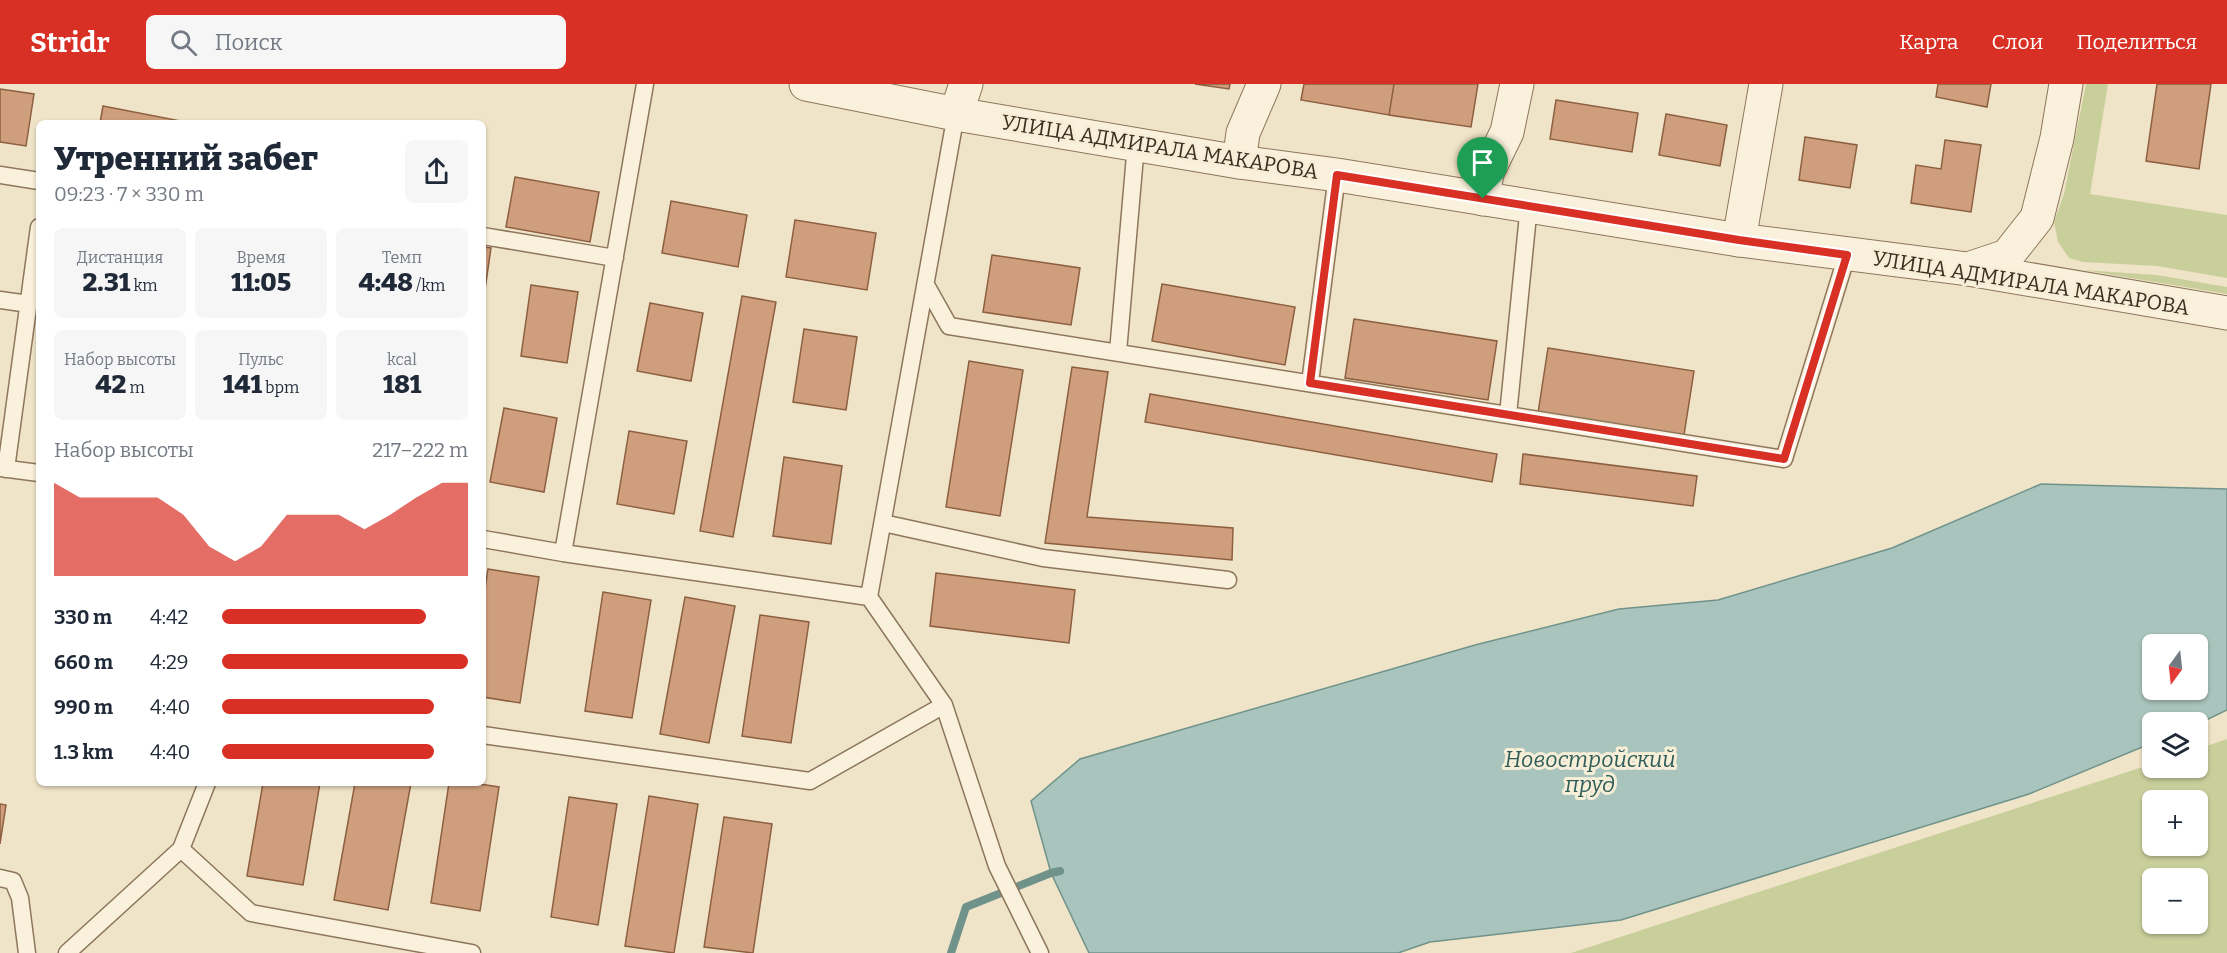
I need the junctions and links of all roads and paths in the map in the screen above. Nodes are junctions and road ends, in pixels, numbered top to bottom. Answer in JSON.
{"nodes":[{"id":1,"x":645,"y":84,"type":"edge"},
{"id":2,"x":806,"y":84,"type":"edge"},
{"id":3,"x":1264,"y":84,"type":"edge"},
{"id":4,"x":1517,"y":84,"type":"edge"},
{"id":5,"x":1766,"y":84,"type":"edge"},
{"id":6,"x":2066,"y":84,"type":"edge"},
{"id":7,"x":961,"y":99,"type":"edge"},
{"id":8,"x":1136,"y":144,"type":"junction"},
{"id":9,"x":1239,"y":162,"type":"junction"},
{"id":10,"x":0,"y":175,"type":"edge"},
{"id":11,"x":1337,"y":175,"type":"junction"},
{"id":12,"x":36,"y":181,"type":"edge"},
{"id":13,"x":1483,"y":199,"type":"junction"},
{"id":14,"x":1529,"y":205,"type":"junction"},
{"id":15,"x":486,"y":236,"type":"edge"},
{"id":16,"x":1739,"y":240,"type":"junction"},
{"id":17,"x":36,"y":250,"type":"edge"},
{"id":18,"x":1847,"y":255,"type":"junction"},
{"id":19,"x":615,"y":258,"type":"junction"},
{"id":20,"x":1968,"y":269,"type":"junction"},
{"id":21,"x":926,"y":285,"type":"junction"},
{"id":22,"x":0,"y":300,"type":"edge"},
{"id":23,"x":29,"y":304,"type":"junction"},
{"id":24,"x":2227,"y":313,"type":"edge"},
{"id":25,"x":1118,"y":352,"type":"junction"},
{"id":26,"x":1310,"y":383,"type":"junction"},
{"id":27,"x":1508,"y":415,"type":"junction"},
{"id":28,"x":3,"y":468,"type":"edge"},
{"id":29,"x":36,"y":473,"type":"edge"},
{"id":30,"x":883,"y":523,"type":"junction"},
{"id":31,"x":486,"y":540,"type":"edge"},
{"id":32,"x":563,"y":553,"type":"junction"},
{"id":33,"x":1228,"y":580,"type":"dead end"},
{"id":34,"x":869,"y":597,"type":"junction"},
{"id":35,"x":944,"y":705,"type":"junction"},
{"id":36,"x":486,"y":735,"type":"edge"},
{"id":37,"x":206,"y":786,"type":"edge"},
{"id":38,"x":180,"y":849,"type":"junction"},
{"id":39,"x":0,"y":878,"type":"edge"},
{"id":40,"x":27,"y":953,"type":"edge"},
{"id":41,"x":67,"y":953,"type":"edge"},
{"id":42,"x":472,"y":953,"type":"edge"},
{"id":43,"x":1040,"y":953,"type":"edge"}],
"edges":[{"from":1,"to":19,"type":"lane"},
{"from":2,"to":7,"type":"street","name":"УЛИЦА АДМИРАЛА МАКАРОВА"},
{"from":3,"to":9,"type":"street"},
{"from":4,"to":13,"type":"street"},
{"from":5,"to":16,"type":"street"},
{"from":6,"to":20,"type":"street"},
{"from":7,"to":8,"type":"street","name":"УЛИЦА АДМИРАЛА МАКАРОВА"},
{"from":7,"to":21,"type":"lane"},
{"from":8,"to":9,"type":"street","name":"УЛИЦА АДМИРАЛА МАКАРОВА"},
{"from":8,"to":25,"type":"lane"},
{"from":9,"to":11,"type":"street","name":"УЛИЦА АДМИРАЛА МАКАРОВА"},
{"from":10,"to":12,"type":"lane"},
{"from":11,"to":13,"type":"street","name":"УЛИЦА АДМИРАЛА МАКАРОВА"},
{"from":11,"to":26,"type":"lane"},
{"from":13,"to":14,"type":"street","name":"УЛИЦА АДМИРАЛА МАКАРОВА"},
{"from":14,"to":16,"type":"street","name":"УЛИЦА АДМИРАЛА МАКАРОВА"},
{"from":14,"to":27,"type":"lane"},
{"from":15,"to":19,"type":"lane"},
{"from":16,"to":18,"type":"street","name":"УЛИЦА АДМИРАЛА МАКАРОВА"},
{"from":17,"to":23,"type":"lane"},
{"from":18,"to":20,"type":"street","name":"УЛИЦА АДМИРАЛА МАКАРОВА"},
{"from":18,"to":27,"type":"lane"},
{"from":19,"to":32,"type":"lane"},
{"from":20,"to":24,"type":"street","name":"УЛИЦА АДМИРАЛА МАКАРОВА"},
{"from":21,"to":25,"type":"lane"},
{"from":21,"to":30,"type":"lane"},
{"from":22,"to":23,"type":"lane"},
{"from":23,"to":28,"type":"lane"},
{"from":25,"to":26,"type":"lane"},
{"from":26,"to":27,"type":"lane"},
{"from":28,"to":29,"type":"lane"},
{"from":30,"to":33,"type":"lane"},
{"from":30,"to":34,"type":"lane"},
{"from":31,"to":32,"type":"lane"},
{"from":32,"to":34,"type":"lane"},
{"from":34,"to":35,"type":"lane"},
{"from":35,"to":36,"type":"lane"},
{"from":35,"to":43,"type":"lane"},
{"from":37,"to":38,"type":"lane"},
{"from":38,"to":41,"type":"lane"},
{"from":38,"to":42,"type":"lane"},
{"from":39,"to":40,"type":"lane"}]}
